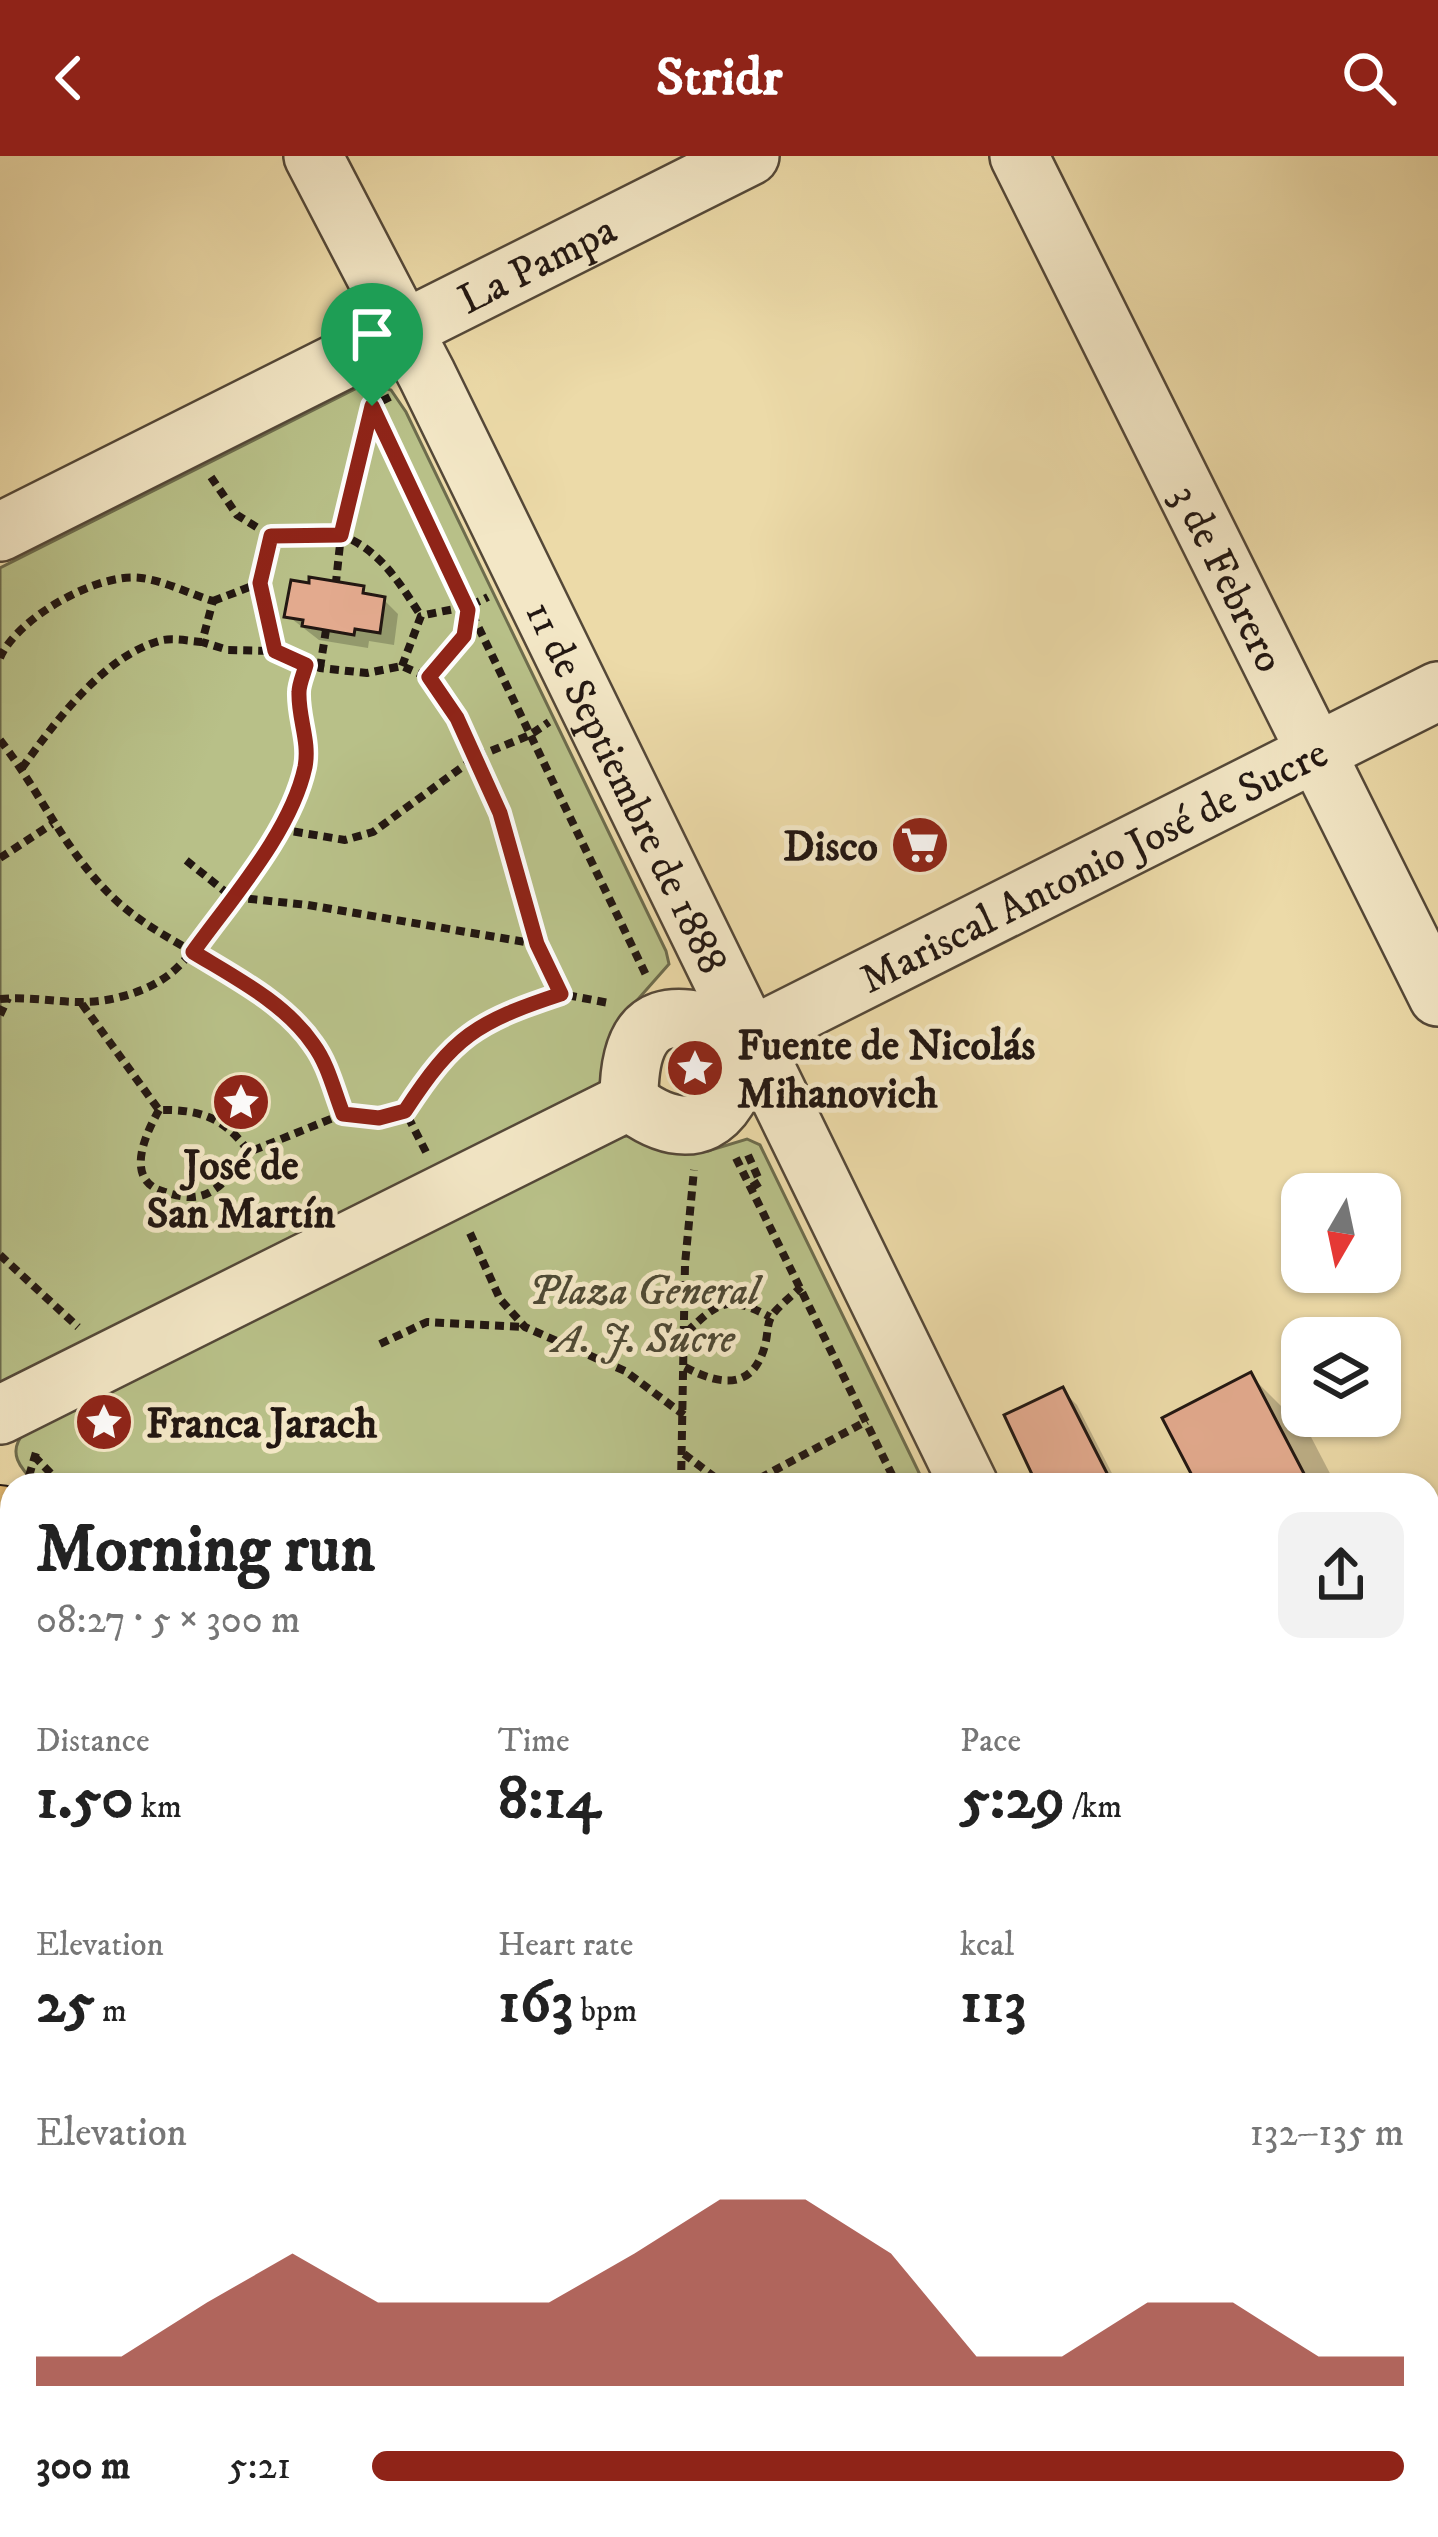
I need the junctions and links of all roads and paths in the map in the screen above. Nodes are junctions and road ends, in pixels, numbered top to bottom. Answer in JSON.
{"nodes":[{"id":1,"x":313,"y":156,"type":"edge"},
{"id":2,"x":750,"y":156,"type":"edge"},
{"id":3,"x":1019,"y":156,"type":"edge"},
{"id":4,"x":415,"y":352,"type":"junction"},
{"id":5,"x":360,"y":382,"type":"junction"},
{"id":6,"x":216,"y":486,"type":"dead end"},
{"id":7,"x":0,"y":532,"type":"edge"},
{"id":8,"x":341,"y":535,"type":"junction"},
{"id":9,"x":271,"y":536,"type":"junction"},
{"id":10,"x":336,"y":582,"type":"dead end"},
{"id":11,"x":260,"y":583,"type":"junction"},
{"id":12,"x":213,"y":601,"type":"junction"},
{"id":13,"x":477,"y":603,"type":"dead end"},
{"id":14,"x":468,"y":610,"type":"junction"},
{"id":15,"x":421,"y":616,"type":"junction"},
{"id":16,"x":326,"y":630,"type":"dead end"},
{"id":17,"x":202,"y":642,"type":"junction"},
{"id":18,"x":275,"y":651,"type":"junction"},
{"id":19,"x":0,"y":658,"type":"edge"},
{"id":20,"x":306,"y":665,"type":"junction"},
{"id":21,"x":402,"y":666,"type":"junction"},
{"id":22,"x":320,"y":668,"type":"junction"},
{"id":23,"x":429,"y":677,"type":"junction"},
{"id":24,"x":1438,"y":691,"type":"edge"},
{"id":25,"x":543,"y":726,"type":"dead end"},
{"id":26,"x":530,"y":735,"type":"junction"},
{"id":27,"x":0,"y":740,"type":"edge"},
{"id":28,"x":1315,"y":751,"type":"junction"},
{"id":29,"x":476,"y":757,"type":"junction"},
{"id":30,"x":22,"y":768,"type":"junction"},
{"id":31,"x":52,"y":824,"type":"junction"},
{"id":32,"x":279,"y":829,"type":"junction"},
{"id":33,"x":182,"y":856,"type":"dead end"},
{"id":34,"x":0,"y":858,"type":"edge"},
{"id":35,"x":232,"y":897,"type":"junction"},
{"id":36,"x":644,"y":939,"type":"dead end"},
{"id":37,"x":537,"y":944,"type":"junction"},
{"id":38,"x":635,"y":946,"type":"junction"},
{"id":39,"x":193,"y":952,"type":"junction"},
{"id":40,"x":646,"y":968,"type":"dead end"},
{"id":41,"x":561,"y":994,"type":"junction"},
{"id":42,"x":1438,"y":997,"type":"edge"},
{"id":43,"x":593,"y":998,"type":"dead end"},
{"id":44,"x":4,"y":999,"type":"edge"},
{"id":45,"x":82,"y":1004,"type":"junction"},
{"id":46,"x":0,"y":1015,"type":"edge"},
{"id":47,"x":750,"y":1037,"type":"junction"},
{"id":48,"x":629,"y":1101,"type":"junction"},
{"id":49,"x":159,"y":1110,"type":"junction"},
{"id":50,"x":405,"y":1111,"type":"junction"},
{"id":51,"x":343,"y":1114,"type":"junction"},
{"id":52,"x":426,"y":1151,"type":"dead end"},
{"id":53,"x":249,"y":1152,"type":"junction"},
{"id":54,"x":748,"y":1155,"type":"dead end"},
{"id":55,"x":740,"y":1163,"type":"dead end"},
{"id":56,"x":692,"y":1180,"type":"dead end"},
{"id":57,"x":752,"y":1187,"type":"junction"},
{"id":58,"x":469,"y":1230,"type":"dead end"},
{"id":59,"x":0,"y":1255,"type":"edge"},
{"id":60,"x":801,"y":1287,"type":"junction"},
{"id":61,"x":770,"y":1317,"type":"junction"},
{"id":62,"x":525,"y":1327,"type":"junction"},
{"id":63,"x":686,"y":1333,"type":"junction"},
{"id":64,"x":86,"y":1334,"type":"dead end"},
{"id":65,"x":380,"y":1344,"type":"dead end"},
{"id":66,"x":685,"y":1367,"type":"junction"},
{"id":67,"x":684,"y":1415,"type":"junction"},
{"id":68,"x":867,"y":1421,"type":"junction"},
{"id":69,"x":893,"y":1427,"type":"dead end"},
{"id":70,"x":17,"y":1436,"type":"edge"},
{"id":71,"x":873,"y":1436,"type":"junction"},
{"id":72,"x":682,"y":1454,"type":"junction"},
{"id":73,"x":51,"y":1473,"type":"edge"},
{"id":74,"x":681,"y":1473,"type":"edge"},
{"id":75,"x":708,"y":1473,"type":"edge"},
{"id":76,"x":770,"y":1473,"type":"edge"},
{"id":77,"x":892,"y":1473,"type":"edge"},
{"id":78,"x":963,"y":1473,"type":"edge"}],
"edges":[{"from":1,"to":4,"type":"street","name":"11 de Septiembre de 1888"},
{"from":2,"to":4,"type":"street","name":"La Pampa"},
{"from":3,"to":28,"type":"street","name":"3 de Febrero"},
{"from":4,"to":5,"type":"street","name":"La Pampa"},
{"from":4,"to":5,"type":"path"},
{"from":4,"to":47,"type":"street","name":"11 de Septiembre de 1888"},
{"from":5,"to":7,"type":"street","name":"La Pampa"},
{"from":5,"to":8,"type":"path"},
{"from":5,"to":14,"type":"path"},
{"from":6,"to":9,"type":"path"},
{"from":8,"to":9,"type":"path"},
{"from":8,"to":10,"type":"path"},
{"from":8,"to":15,"type":"path"},
{"from":9,"to":11,"type":"path"},
{"from":11,"to":12,"type":"path"},
{"from":11,"to":18,"type":"path"},
{"from":12,"to":17,"type":"path"},
{"from":12,"to":19,"type":"path"},
{"from":13,"to":14,"type":"path"},
{"from":14,"to":15,"type":"path"},
{"from":14,"to":23,"type":"path"},
{"from":14,"to":26,"type":"path"},
{"from":15,"to":21,"type":"path"},
{"from":16,"to":22,"type":"path"},
{"from":17,"to":18,"type":"path"},
{"from":17,"to":30,"type":"path"},
{"from":18,"to":20,"type":"path"},
{"from":20,"to":22,"type":"path"},
{"from":20,"to":32,"type":"path"},
{"from":21,"to":22,"type":"path"},
{"from":21,"to":23,"type":"path"},
{"from":23,"to":29,"type":"path"},
{"from":24,"to":28,"type":"street","name":"Mariscal Antonio José de Sucre"},
{"from":25,"to":26,"type":"path"},
{"from":26,"to":29,"type":"path"},
{"from":26,"to":38,"type":"path"},
{"from":27,"to":30,"type":"path"},
{"from":28,"to":42,"type":"street","name":"3 de Febrero"},
{"from":28,"to":47,"type":"street","name":"Mariscal Antonio José de Sucre"},
{"from":29,"to":32,"type":"path"},
{"from":29,"to":37,"type":"path"},
{"from":30,"to":31,"type":"path"},
{"from":31,"to":34,"type":"path"},
{"from":31,"to":39,"type":"path"},
{"from":32,"to":35,"type":"path"},
{"from":33,"to":35,"type":"path"},
{"from":35,"to":37,"type":"path"},
{"from":35,"to":39,"type":"path"},
{"from":36,"to":38,"type":"path"},
{"from":37,"to":41,"type":"path"},
{"from":38,"to":40,"type":"path"},
{"from":39,"to":45,"type":"path"},
{"from":39,"to":51,"type":"path"},
{"from":41,"to":43,"type":"path"},
{"from":41,"to":50,"type":"path"},
{"from":44,"to":45,"type":"path"},
{"from":44,"to":46,"type":"path"},
{"from":45,"to":49,"type":"path"},
{"from":47,"to":48,"type":"street"},
{"from":47,"to":48,"type":"street"},
{"from":47,"to":78,"type":"street","name":"11 de Septiembre de 1888"},
{"from":48,"to":70,"type":"street"},
{"from":49,"to":53,"type":"path"},
{"from":49,"to":53,"type":"path"},
{"from":50,"to":51,"type":"path"},
{"from":50,"to":52,"type":"path"},
{"from":51,"to":53,"type":"path"},
{"from":54,"to":57,"type":"path"},
{"from":55,"to":57,"type":"path"},
{"from":56,"to":63,"type":"path"},
{"from":57,"to":60,"type":"path"},
{"from":58,"to":62,"type":"path"},
{"from":59,"to":64,"type":"path"},
{"from":60,"to":61,"type":"path"},
{"from":60,"to":68,"type":"path"},
{"from":61,"to":63,"type":"path"},
{"from":61,"to":66,"type":"path"},
{"from":62,"to":65,"type":"path"},
{"from":62,"to":67,"type":"path"},
{"from":63,"to":66,"type":"path"},
{"from":66,"to":67,"type":"path"},
{"from":67,"to":72,"type":"path"},
{"from":68,"to":71,"type":"path"},
{"from":68,"to":76,"type":"path"},
{"from":69,"to":71,"type":"path"},
{"from":70,"to":73,"type":"path"},
{"from":71,"to":77,"type":"path"},
{"from":72,"to":74,"type":"path"},
{"from":72,"to":75,"type":"path"}]}
